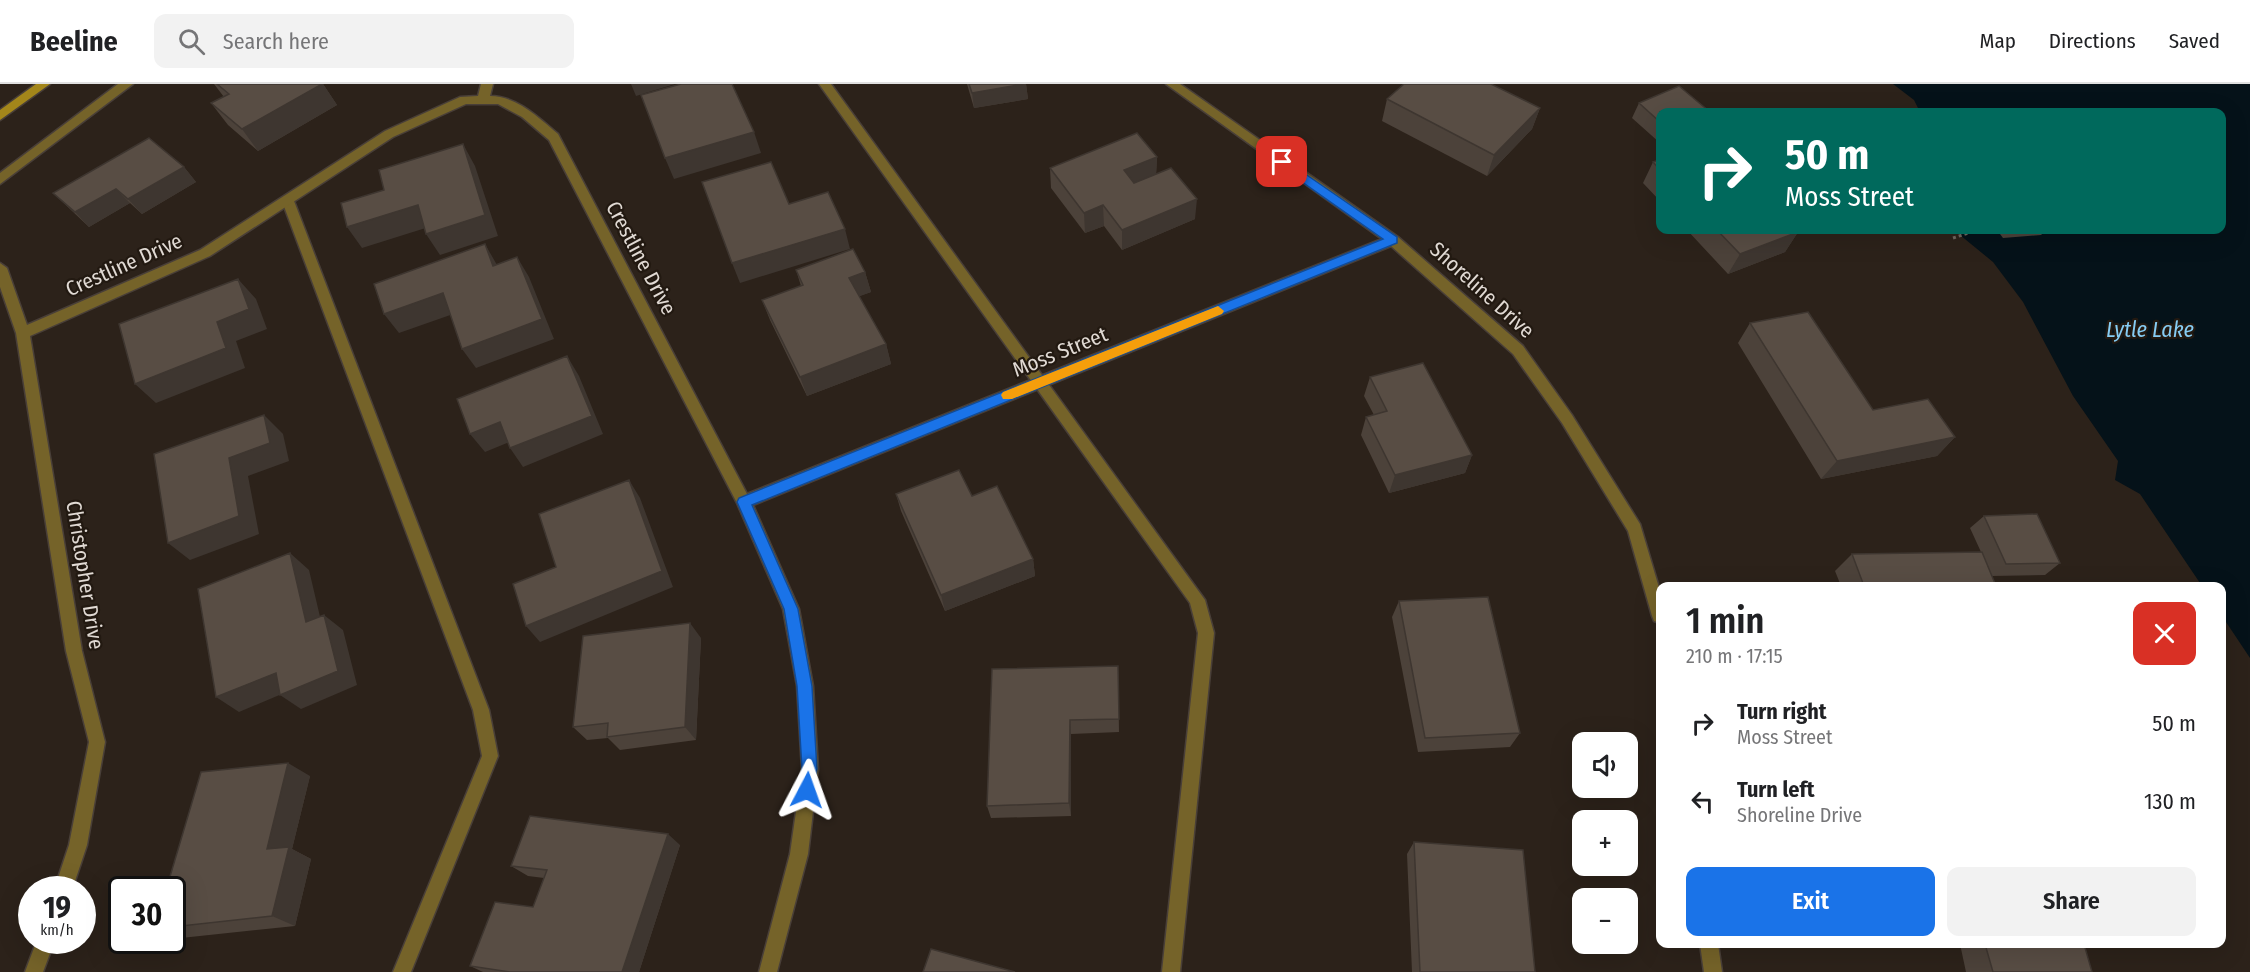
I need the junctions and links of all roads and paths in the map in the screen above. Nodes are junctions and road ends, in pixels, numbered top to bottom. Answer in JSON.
{"nodes":[{"id":1,"x":44,"y":84,"type":"edge"},
{"id":2,"x":127,"y":84,"type":"edge"},
{"id":3,"x":487,"y":84,"type":"edge"},
{"id":4,"x":825,"y":84,"type":"edge"},
{"id":5,"x":1172,"y":84,"type":"edge"},
{"id":6,"x":483,"y":100,"type":"junction"},
{"id":7,"x":0,"y":116,"type":"edge"},
{"id":8,"x":0,"y":180,"type":"edge"},
{"id":9,"x":288,"y":201,"type":"junction"},
{"id":10,"x":1966,"y":234,"type":"edge"},
{"id":11,"x":1953,"y":238,"type":"dead end"},
{"id":12,"x":1393,"y":240,"type":"junction"},
{"id":13,"x":0,"y":268,"type":"edge"},
{"id":14,"x":23,"y":333,"type":"junction"},
{"id":15,"x":1041,"y":382,"type":"junction"},
{"id":16,"x":744,"y":502,"type":"junction"},
{"id":17,"x":1656,"y":602,"type":"edge"},
{"id":18,"x":68,"y":876,"type":"edge"},
{"id":19,"x":1710,"y":948,"type":"edge"},
{"id":20,"x":41,"y":954,"type":"edge"},
{"id":21,"x":34,"y":972,"type":"edge"},
{"id":22,"x":402,"y":972,"type":"edge"},
{"id":23,"x":768,"y":972,"type":"edge"},
{"id":24,"x":1171,"y":972,"type":"edge"},
{"id":25,"x":1713,"y":972,"type":"edge"}],
"edges":[{"from":1,"to":7,"type":"main road"},
{"from":2,"to":8,"type":"street"},
{"from":3,"to":6,"type":"street"},
{"from":4,"to":15,"type":"street"},
{"from":5,"to":12,"type":"street","name":"Shoreline Drive"},
{"from":6,"to":9,"type":"street","name":"Crestline Drive"},
{"from":6,"to":16,"type":"street","name":"Crestline Drive"},
{"from":9,"to":14,"type":"street","name":"Crestline Drive"},
{"from":9,"to":22,"type":"street"},
{"from":10,"to":11,"type":"path"},
{"from":12,"to":15,"type":"street","name":"Moss Street"},
{"from":12,"to":17,"type":"street","name":"Shoreline Drive"},
{"from":13,"to":14,"type":"street","name":"Christopher Drive"},
{"from":14,"to":18,"type":"street","name":"Christopher Drive"},
{"from":15,"to":16,"type":"street","name":"Moss Street"},
{"from":15,"to":24,"type":"street"},
{"from":16,"to":23,"type":"street","name":"Crestline Drive"},
{"from":19,"to":25,"type":"street"},
{"from":20,"to":21,"type":"street"}]}
